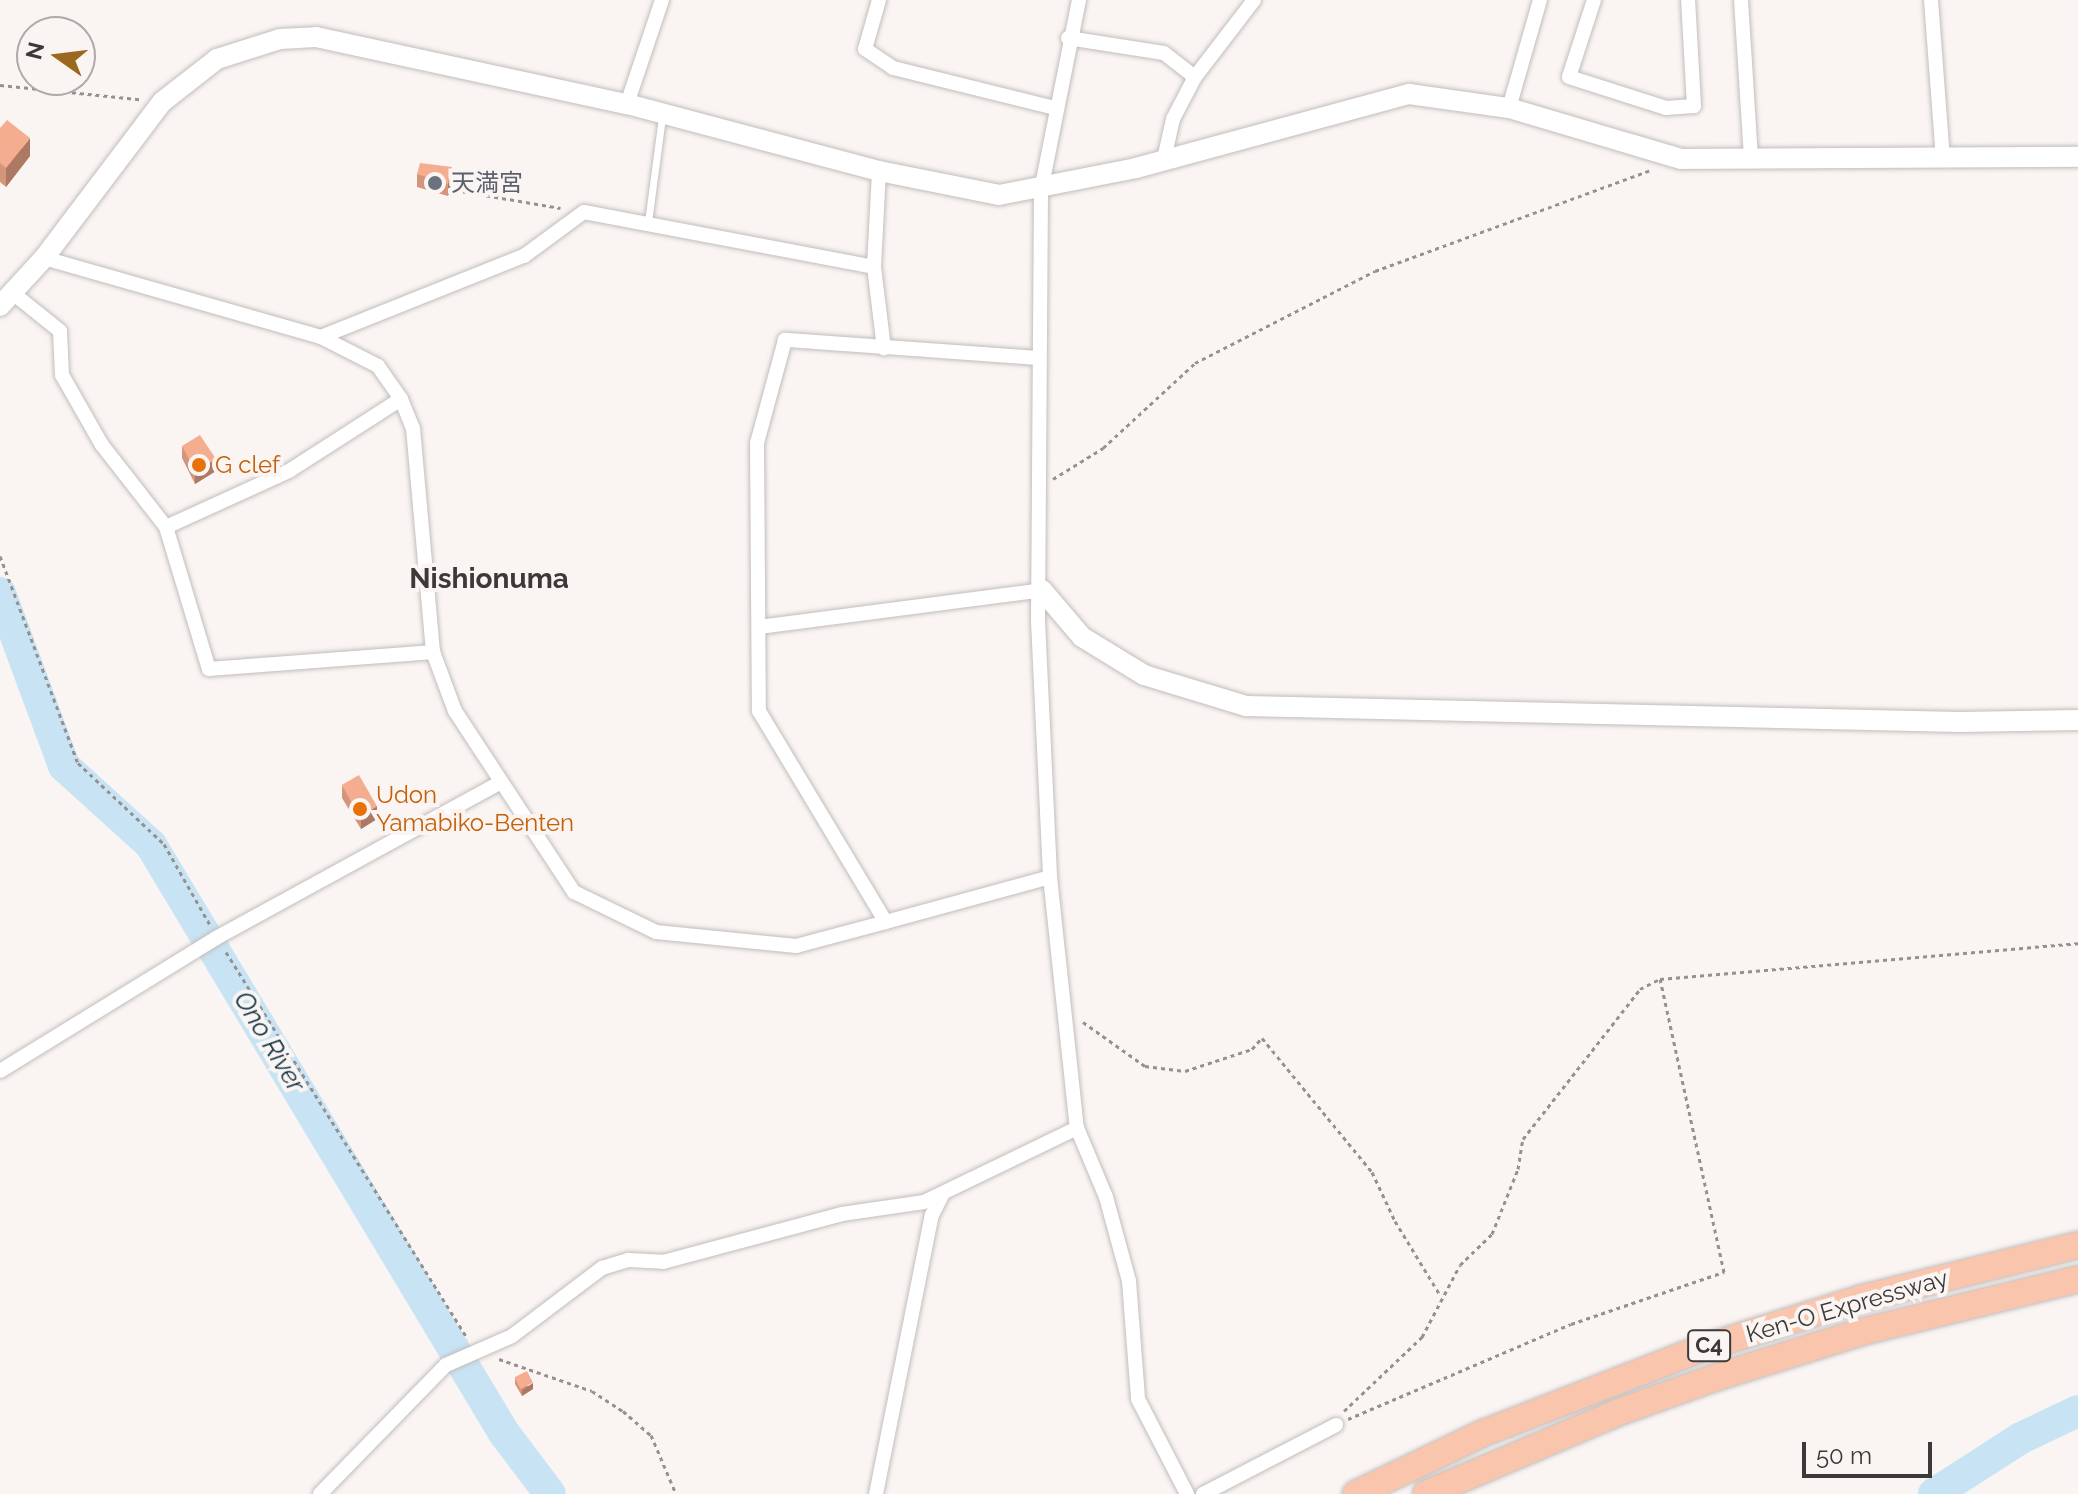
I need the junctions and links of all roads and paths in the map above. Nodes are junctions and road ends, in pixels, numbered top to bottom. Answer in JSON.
{"nodes":[{"id":1,"x":662,"y":0,"type":"edge"},
{"id":2,"x":879,"y":0,"type":"edge"},
{"id":3,"x":1079,"y":0,"type":"edge"},
{"id":4,"x":1254,"y":0,"type":"edge"},
{"id":5,"x":1540,"y":0,"type":"edge"},
{"id":6,"x":1594,"y":0,"type":"edge"},
{"id":7,"x":1688,"y":0,"type":"edge"},
{"id":8,"x":1741,"y":0,"type":"edge"},
{"id":9,"x":1931,"y":0,"type":"edge"},
{"id":10,"x":1068,"y":38,"type":"junction"},
{"id":11,"x":1195,"y":77,"type":"junction"},
{"id":12,"x":0,"y":85,"type":"edge"},
{"id":13,"x":162,"y":102,"type":"junction"},
{"id":14,"x":627,"y":104,"type":"junction"},
{"id":15,"x":1055,"y":108,"type":"junction"},
{"id":16,"x":1509,"y":108,"type":"junction"},
{"id":17,"x":662,"y":114,"type":"junction"},
{"id":18,"x":2078,"y":157,"type":"edge"},
{"id":19,"x":1751,"y":158,"type":"junction"},
{"id":20,"x":1164,"y":159,"type":"junction"},
{"id":21,"x":1681,"y":159,"type":"junction"},
{"id":22,"x":1943,"y":160,"type":"junction"},
{"id":23,"x":879,"y":171,"type":"junction"},
{"id":24,"x":455,"y":190,"type":"dead end"},
{"id":25,"x":1041,"y":191,"type":"junction"},
{"id":26,"x":584,"y":212,"type":"junction"},
{"id":27,"x":648,"y":222,"type":"junction"},
{"id":28,"x":44,"y":258,"type":"junction"},
{"id":29,"x":874,"y":267,"type":"junction"},
{"id":30,"x":7,"y":300,"type":"edge"},
{"id":31,"x":321,"y":337,"type":"junction"},
{"id":32,"x":884,"y":348,"type":"junction"},
{"id":33,"x":1038,"y":358,"type":"junction"},
{"id":34,"x":401,"y":399,"type":"junction"},
{"id":35,"x":1038,"y":484,"type":"junction"},
{"id":36,"x":166,"y":527,"type":"junction"},
{"id":37,"x":0,"y":556,"type":"edge"},
{"id":38,"x":1042,"y":590,"type":"junction"},
{"id":39,"x":759,"y":627,"type":"junction"},
{"id":40,"x":433,"y":652,"type":"junction"},
{"id":41,"x":2078,"y":720,"type":"edge"},
{"id":42,"x":499,"y":783,"type":"junction"},
{"id":43,"x":1050,"y":877,"type":"junction"},
{"id":44,"x":886,"y":922,"type":"junction"},
{"id":45,"x":216,"y":938,"type":"junction"},
{"id":46,"x":2078,"y":943,"type":"edge"},
{"id":47,"x":1660,"y":979,"type":"junction"},
{"id":48,"x":1068,"y":1009,"type":"junction"},
{"id":49,"x":0,"y":1071,"type":"edge"},
{"id":50,"x":1077,"y":1128,"type":"junction"},
{"id":51,"x":942,"y":1195,"type":"junction"},
{"id":52,"x":2078,"y":1245,"type":"edge"},
{"id":53,"x":2078,"y":1279,"type":"edge"},
{"id":54,"x":1440,"y":1295,"type":"junction"},
{"id":55,"x":475,"y":1353,"type":"junction"},
{"id":56,"x":1336,"y":1425,"type":"junction"},
{"id":57,"x":320,"y":1494,"type":"edge"},
{"id":58,"x":676,"y":1494,"type":"edge"},
{"id":59,"x":876,"y":1494,"type":"edge"},
{"id":60,"x":1187,"y":1494,"type":"edge"},
{"id":61,"x":1203,"y":1494,"type":"edge"},
{"id":62,"x":1356,"y":1494,"type":"edge"},
{"id":63,"x":1426,"y":1494,"type":"edge"}],
"edges":[{"from":1,"to":14,"type":"street"},
{"from":2,"to":15,"type":"street"},
{"from":3,"to":10,"type":"street"},
{"from":4,"to":11,"type":"street"},
{"from":5,"to":16,"type":"street"},
{"from":6,"to":7,"type":"street"},
{"from":8,"to":19,"type":"street"},
{"from":9,"to":22,"type":"street"},
{"from":10,"to":11,"type":"street"},
{"from":10,"to":15,"type":"street"},
{"from":11,"to":20,"type":"street"},
{"from":12,"to":13,"type":"path"},
{"from":13,"to":14,"type":"street"},
{"from":13,"to":28,"type":"street"},
{"from":14,"to":17,"type":"street"},
{"from":15,"to":25,"type":"street"},
{"from":16,"to":20,"type":"street"},
{"from":16,"to":21,"type":"street"},
{"from":17,"to":23,"type":"street"},
{"from":17,"to":27,"type":"lane"},
{"from":18,"to":22,"type":"street"},
{"from":19,"to":21,"type":"street"},
{"from":19,"to":22,"type":"street"},
{"from":20,"to":25,"type":"street"},
{"from":21,"to":35,"type":"path"},
{"from":23,"to":25,"type":"street"},
{"from":23,"to":29,"type":"street"},
{"from":24,"to":26,"type":"path"},
{"from":25,"to":33,"type":"street"},
{"from":26,"to":27,"type":"street"},
{"from":26,"to":31,"type":"street"},
{"from":27,"to":29,"type":"street"},
{"from":28,"to":30,"type":"street"},
{"from":28,"to":31,"type":"street"},
{"from":29,"to":32,"type":"street"},
{"from":30,"to":36,"type":"street"},
{"from":31,"to":34,"type":"street"},
{"from":32,"to":33,"type":"street"},
{"from":32,"to":39,"type":"street"},
{"from":33,"to":35,"type":"street"},
{"from":34,"to":36,"type":"street"},
{"from":34,"to":40,"type":"street"},
{"from":35,"to":38,"type":"street"},
{"from":36,"to":40,"type":"street"},
{"from":37,"to":45,"type":"path"},
{"from":38,"to":39,"type":"street"},
{"from":38,"to":41,"type":"street"},
{"from":38,"to":43,"type":"street"},
{"from":39,"to":44,"type":"street"},
{"from":40,"to":42,"type":"street"},
{"from":42,"to":44,"type":"street"},
{"from":42,"to":45,"type":"street"},
{"from":43,"to":44,"type":"street"},
{"from":43,"to":48,"type":"street"},
{"from":45,"to":49,"type":"street"},
{"from":45,"to":55,"type":"path"},
{"from":46,"to":47,"type":"path"},
{"from":47,"to":54,"type":"path"},
{"from":47,"to":56,"type":"path"},
{"from":48,"to":50,"type":"street"},
{"from":48,"to":54,"type":"path"},
{"from":50,"to":51,"type":"street"},
{"from":50,"to":60,"type":"street"},
{"from":51,"to":55,"type":"street"},
{"from":51,"to":59,"type":"street"},
{"from":52,"to":62,"type":"highway","name":"Ken-O Expressway","number":"C4"},
{"from":53,"to":63,"type":"highway","name":"Ken-O Expressway","number":"C4"},
{"from":54,"to":56,"type":"path"},
{"from":55,"to":57,"type":"street"},
{"from":55,"to":58,"type":"path"},
{"from":56,"to":61,"type":"street"}]}
